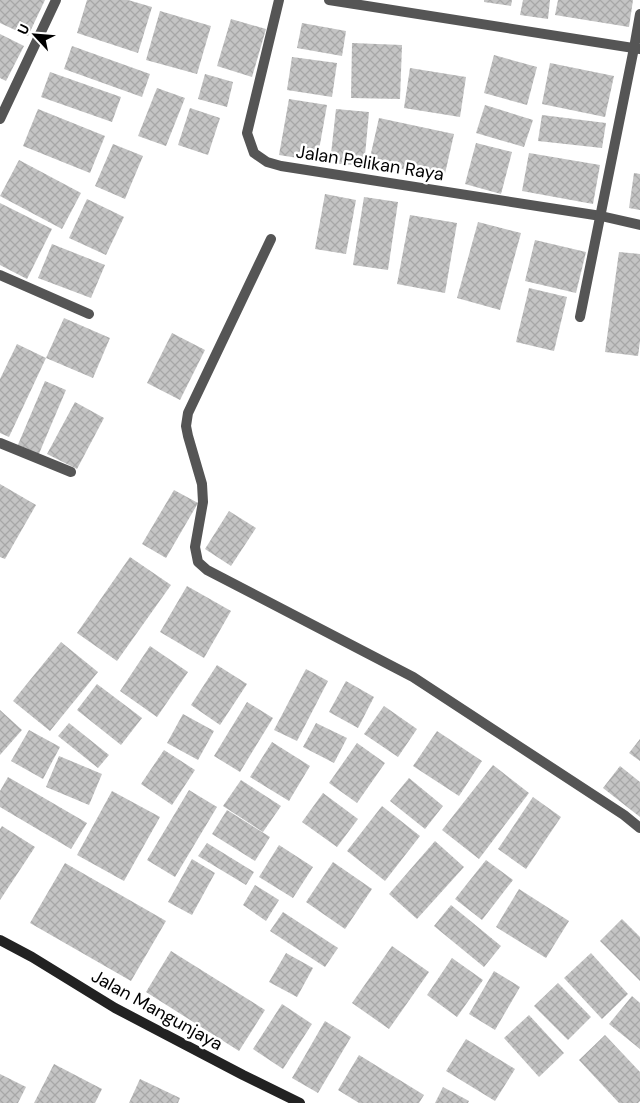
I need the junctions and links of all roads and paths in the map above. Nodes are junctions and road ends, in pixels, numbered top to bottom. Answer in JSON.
{"nodes":[{"id":1,"x":56,"y":0,"type":"edge"},
{"id":2,"x":279,"y":0,"type":"edge"},
{"id":3,"x":329,"y":0,"type":"edge"},
{"id":4,"x":640,"y":14,"type":"edge"},
{"id":5,"x":637,"y":48,"type":"edge"},
{"id":6,"x":1,"y":111,"type":"edge"},
{"id":7,"x":601,"y":216,"type":"junction"},
{"id":8,"x":640,"y":225,"type":"edge"},
{"id":9,"x":271,"y":239,"type":"dead end"},
{"id":10,"x":0,"y":275,"type":"edge"},
{"id":11,"x":89,"y":314,"type":"dead end"},
{"id":12,"x":580,"y":317,"type":"dead end"},
{"id":13,"x":0,"y":443,"type":"edge"},
{"id":14,"x":71,"y":472,"type":"dead end"},
{"id":15,"x":640,"y":828,"type":"edge"},
{"id":16,"x":0,"y":940,"type":"edge"},
{"id":17,"x":300,"y":1103,"type":"edge"}],
"edges":[{"from":1,"to":6,"type":"street"},
{"from":2,"to":7,"type":"street","name":"Jalan Pelikan Raya"},
{"from":3,"to":5,"type":"street"},
{"from":4,"to":5,"type":"street"},
{"from":5,"to":7,"type":"street"},
{"from":7,"to":8,"type":"street","name":"Jalan Pelikan Raya"},
{"from":7,"to":12,"type":"street"},
{"from":9,"to":15,"type":"street"},
{"from":10,"to":11,"type":"street"},
{"from":13,"to":14,"type":"street"},
{"from":16,"to":17,"type":"main road","name":"Jalan Mangunjaya"}]}
